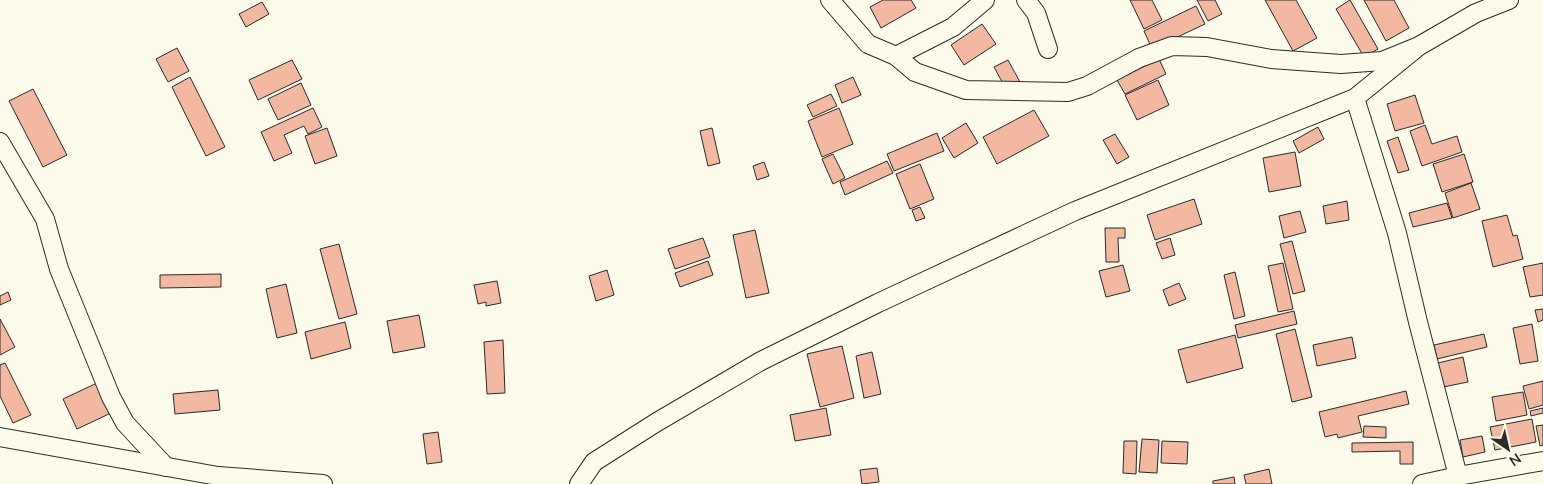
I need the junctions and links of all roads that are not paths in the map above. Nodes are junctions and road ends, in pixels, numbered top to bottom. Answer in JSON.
{"nodes":[{"id":1,"x":830,"y":0,"type":"edge"},
{"id":2,"x":985,"y":0,"type":"edge"},
{"id":3,"x":1026,"y":0,"type":"edge"},
{"id":4,"x":1509,"y":0,"type":"edge"},
{"id":5,"x":1419,"y":46,"type":"junction"},
{"id":6,"x":1048,"y":49,"type":"dead end"},
{"id":7,"x":896,"y":56,"type":"junction"},
{"id":8,"x":1355,"y":98,"type":"junction"},
{"id":9,"x":0,"y":142,"type":"edge"},
{"id":10,"x":0,"y":437,"type":"edge"},
{"id":11,"x":1543,"y":461,"type":"edge"},
{"id":12,"x":166,"y":467,"type":"junction"},
{"id":13,"x":1458,"y":476,"type":"junction"},
{"id":14,"x":323,"y":484,"type":"edge"},
{"id":15,"x":578,"y":484,"type":"edge"},
{"id":16,"x":1422,"y":484,"type":"edge"}],
"edges":[{"from":1,"to":7,"type":"street"},
{"from":2,"to":7,"type":"street"},
{"from":3,"to":6,"type":"street"},
{"from":4,"to":5,"type":"street"},
{"from":5,"to":7,"type":"street"},
{"from":5,"to":8,"type":"street"},
{"from":8,"to":13,"type":"street"},
{"from":8,"to":15,"type":"street"},
{"from":9,"to":12,"type":"street"},
{"from":10,"to":12,"type":"street"},
{"from":11,"to":13,"type":"street"},
{"from":12,"to":14,"type":"street"},
{"from":13,"to":16,"type":"street"}]}
